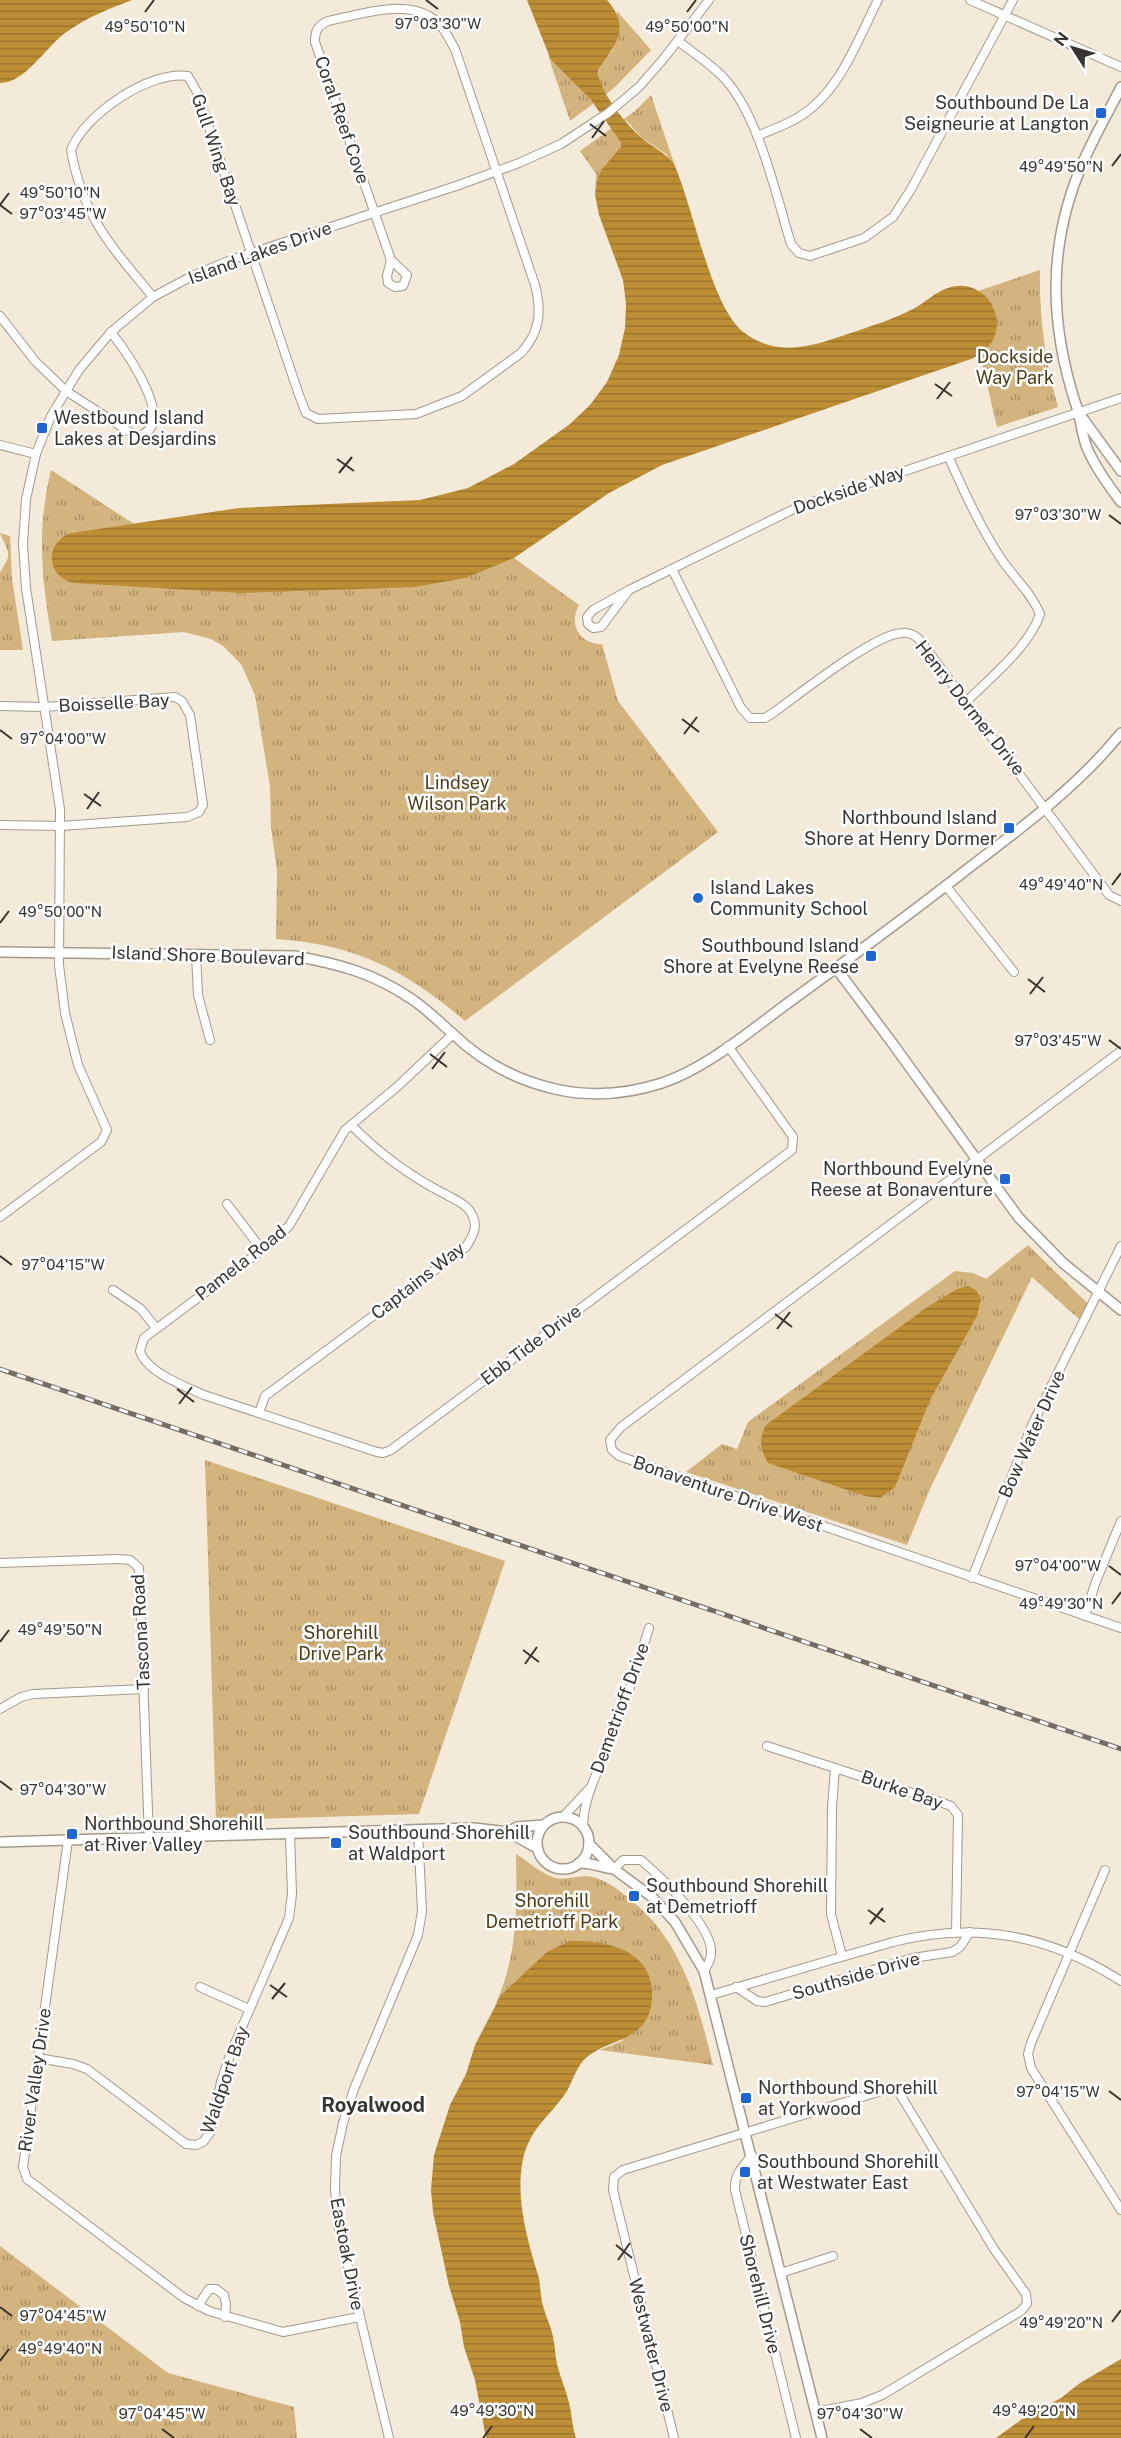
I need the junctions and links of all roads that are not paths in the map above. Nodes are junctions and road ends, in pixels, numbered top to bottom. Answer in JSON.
{"nodes":[{"id":1,"x":709,"y":0,"type":"edge"},
{"id":2,"x":878,"y":0,"type":"edge"},
{"id":3,"x":970,"y":0,"type":"edge"},
{"id":4,"x":1013,"y":0,"type":"edge"},
{"id":5,"x":1005,"y":16,"type":"junction"},
{"id":6,"x":678,"y":41,"type":"junction"},
{"id":7,"x":1121,"y":67,"type":"edge"},
{"id":8,"x":1121,"y":87,"type":"edge"},
{"id":9,"x":756,"y":136,"type":"junction"},
{"id":10,"x":495,"y":171,"type":"junction"},
{"id":11,"x":373,"y":213,"type":"junction"},
{"id":12,"x":250,"y":253,"type":"junction"},
{"id":13,"x":391,"y":260,"type":"dead end"},
{"id":14,"x":153,"y":297,"type":"junction"},
{"id":15,"x":0,"y":316,"type":"edge"},
{"id":16,"x":111,"y":332,"type":"junction"},
{"id":17,"x":66,"y":391,"type":"junction"},
{"id":18,"x":1121,"y":398,"type":"edge"},
{"id":19,"x":1078,"y":412,"type":"junction"},
{"id":20,"x":0,"y":445,"type":"edge"},
{"id":21,"x":36,"y":454,"type":"junction"},
{"id":22,"x":948,"y":456,"type":"junction"},
{"id":23,"x":1121,"y":471,"type":"edge"},
{"id":24,"x":1121,"y":502,"type":"edge"},
{"id":25,"x":672,"y":569,"type":"junction"},
{"id":26,"x":629,"y":590,"type":"junction"},
{"id":27,"x":967,"y":701,"type":"junction"},
{"id":28,"x":0,"y":705,"type":"edge"},
{"id":29,"x":44,"y":706,"type":"junction"},
{"id":30,"x":1121,"y":733,"type":"edge"},
{"id":31,"x":1047,"y":808,"type":"junction"},
{"id":32,"x":0,"y":825,"type":"edge"},
{"id":33,"x":61,"y":826,"type":"junction"},
{"id":34,"x":946,"y":886,"type":"junction"},
{"id":35,"x":1121,"y":901,"type":"edge"},
{"id":36,"x":0,"y":952,"type":"edge"},
{"id":37,"x":59,"y":953,"type":"junction"},
{"id":38,"x":196,"y":954,"type":"junction"},
{"id":39,"x":836,"y":968,"type":"junction"},
{"id":40,"x":1014,"y":972,"type":"dead end"},
{"id":41,"x":453,"y":1034,"type":"junction"},
{"id":42,"x":210,"y":1040,"type":"dead end"},
{"id":43,"x":728,"y":1046,"type":"junction"},
{"id":44,"x":1121,"y":1051,"type":"edge"},
{"id":45,"x":351,"y":1125,"type":"junction"},
{"id":46,"x":976,"y":1160,"type":"junction"},
{"id":47,"x":227,"y":1204,"type":"dead end"},
{"id":48,"x":0,"y":1217,"type":"edge"},
{"id":49,"x":1121,"y":1246,"type":"edge"},
{"id":50,"x":262,"y":1250,"type":"junction"},
{"id":51,"x":113,"y":1290,"type":"dead end"},
{"id":52,"x":1098,"y":1294,"type":"junction"},
{"id":53,"x":1121,"y":1310,"type":"edge"},
{"id":54,"x":156,"y":1328,"type":"junction"},
{"id":55,"x":140,"y":1351,"type":"joint"},
{"id":56,"x":259,"y":1413,"type":"junction"},
{"id":57,"x":1121,"y":1521,"type":"edge"},
{"id":58,"x":0,"y":1563,"type":"edge"},
{"id":59,"x":972,"y":1578,"type":"junction"},
{"id":60,"x":1085,"y":1616,"type":"junction"},
{"id":61,"x":650,"y":1628,"type":"dead end"},
{"id":62,"x":1121,"y":1628,"type":"edge"},
{"id":63,"x":144,"y":1689,"type":"junction"},
{"id":64,"x":0,"y":1709,"type":"edge"},
{"id":65,"x":767,"y":1746,"type":"dead end"},
{"id":66,"x":835,"y":1768,"type":"junction"},
{"id":67,"x":590,"y":1788,"type":"junction"},
{"id":68,"x":564,"y":1816,"type":"junction"},
{"id":69,"x":543,"y":1826,"type":"junction"},
{"id":70,"x":583,"y":1826,"type":"junction"},
{"id":71,"x":418,"y":1831,"type":"junction"},
{"id":72,"x":508,"y":1832,"type":"junction"},
{"id":73,"x":290,"y":1834,"type":"junction"},
{"id":74,"x":149,"y":1838,"type":"junction"},
{"id":75,"x":68,"y":1840,"type":"junction"},
{"id":76,"x":0,"y":1842,"type":"edge"},
{"id":77,"x":589,"y":1844,"type":"junction"},
{"id":78,"x":537,"y":1848,"type":"junction"},
{"id":79,"x":579,"y":1863,"type":"junction"},
{"id":80,"x":614,"y":1869,"type":"junction"},
{"id":81,"x":1105,"y":1870,"type":"dead end"},
{"id":82,"x":956,"y":1932,"type":"junction"},
{"id":83,"x":970,"y":1932,"type":"junction"},
{"id":84,"x":1069,"y":1952,"type":"junction"},
{"id":85,"x":842,"y":1956,"type":"junction"},
{"id":86,"x":704,"y":1971,"type":"junction"},
{"id":87,"x":1121,"y":1981,"type":"edge"},
{"id":88,"x":201,"y":1987,"type":"dead end"},
{"id":89,"x":736,"y":1987,"type":"junction"},
{"id":90,"x":711,"y":1995,"type":"junction"},
{"id":91,"x":249,"y":2009,"type":"junction"},
{"id":92,"x":38,"y":2058,"type":"junction"},
{"id":93,"x":746,"y":2133,"type":"junction"},
{"id":94,"x":752,"y":2155,"type":"junction"},
{"id":95,"x":1121,"y":2210,"type":"edge"},
{"id":96,"x":833,"y":2256,"type":"dead end"},
{"id":97,"x":781,"y":2272,"type":"junction"},
{"id":98,"x":198,"y":2306,"type":"junction"},
{"id":99,"x":225,"y":2317,"type":"junction"},
{"id":100,"x":359,"y":2317,"type":"junction"},
{"id":101,"x":816,"y":2412,"type":"junction"},
{"id":102,"x":388,"y":2438,"type":"edge"},
{"id":103,"x":674,"y":2438,"type":"edge"},
{"id":104,"x":796,"y":2438,"type":"edge"},
{"id":105,"x":822,"y":2438,"type":"edge"}],
"edges":[{"from":1,"to":6,"type":"street","name":"Island Lakes Drive"},
{"from":2,"to":9,"type":"street"},
{"from":3,"to":5,"type":"street"},
{"from":4,"to":5,"type":"street"},
{"from":5,"to":7,"type":"street"},
{"from":5,"to":9,"type":"street"},
{"from":6,"to":9,"type":"street"},
{"from":6,"to":10,"type":"street","name":"Island Lakes Drive"},
{"from":8,"to":19,"type":"street"},
{"from":10,"to":11,"type":"street","name":"Island Lakes Drive"},
{"from":10,"to":11,"type":"street","name":"Coral Reef Cove"},
{"from":10,"to":12,"type":"street"},
{"from":11,"to":12,"type":"street","name":"Island Lakes Drive"},
{"from":11,"to":13,"type":"street"},
{"from":12,"to":14,"type":"street","name":"Island Lakes Drive"},
{"from":12,"to":14,"type":"street","name":"Gull Wing Bay"},
{"from":14,"to":16,"type":"street","name":"Island Lakes Drive"},
{"from":15,"to":17,"type":"street"},
{"from":16,"to":17,"type":"street","name":"Island Lakes Drive"},
{"from":16,"to":17,"type":"street"},
{"from":17,"to":21,"type":"street","name":"Island Lakes Drive"},
{"from":18,"to":19,"type":"street","name":"Dockside Way"},
{"from":19,"to":22,"type":"street","name":"Dockside Way"},
{"from":19,"to":23,"type":"street"},
{"from":19,"to":24,"type":"street"},
{"from":20,"to":21,"type":"street"},
{"from":21,"to":29,"type":"street","name":"Island Lakes Drive"},
{"from":22,"to":25,"type":"street","name":"Dockside Way"},
{"from":22,"to":27,"type":"street"},
{"from":25,"to":26,"type":"street","name":"Dockside Way"},
{"from":25,"to":27,"type":"street","name":"Henry Dormer Drive"},
{"from":26,"to":26,"type":"street","name":"Dockside Way"},
{"from":27,"to":31,"type":"street","name":"Henry Dormer Drive"},
{"from":28,"to":29,"type":"street"},
{"from":29,"to":33,"type":"street","name":"Island Lakes Drive"},
{"from":29,"to":33,"type":"street","name":"Boisselle Bay"},
{"from":30,"to":31,"type":"street","name":"Island Shore Boulevard"},
{"from":31,"to":34,"type":"street","name":"Island Shore Boulevard"},
{"from":31,"to":35,"type":"street","name":"Henry Dormer Drive"},
{"from":32,"to":33,"type":"street"},
{"from":33,"to":37,"type":"street","name":"Island Lakes Drive"},
{"from":34,"to":39,"type":"street","name":"Island Shore Boulevard"},
{"from":34,"to":40,"type":"street"},
{"from":36,"to":37,"type":"street","name":"Island Shore Boulevard"},
{"from":37,"to":38,"type":"street","name":"Island Shore Boulevard"},
{"from":37,"to":48,"type":"street","name":"Island Lakes Drive"},
{"from":38,"to":41,"type":"street","name":"Island Shore Boulevard"},
{"from":38,"to":42,"type":"street"},
{"from":39,"to":43,"type":"street","name":"Island Shore Boulevard"},
{"from":39,"to":46,"type":"street"},
{"from":41,"to":43,"type":"street","name":"Island Shore Boulevard"},
{"from":41,"to":45,"type":"street","name":"Pamela Road"},
{"from":43,"to":56,"type":"street","name":"Ebb Tide Drive"},
{"from":44,"to":46,"type":"street"},
{"from":45,"to":50,"type":"street","name":"Pamela Road"},
{"from":45,"to":56,"type":"street","name":"Captains Way"},
{"from":46,"to":52,"type":"street"},
{"from":46,"to":59,"type":"street","name":"Bonaventure Drive West"},
{"from":47,"to":50,"type":"street"},
{"from":49,"to":52,"type":"street","name":"Bow Water Drive"},
{"from":50,"to":54,"type":"street","name":"Pamela Road"},
{"from":51,"to":54,"type":"street"},
{"from":52,"to":53,"type":"street"},
{"from":52,"to":59,"type":"street","name":"Bow Water Drive"},
{"from":54,"to":55,"type":"street","name":"Pamela Road"},
{"from":55,"to":56,"type":"street","name":"Ebb Tide Drive"},
{"from":57,"to":60,"type":"street"},
{"from":58,"to":63,"type":"street","name":"Tascona Road"},
{"from":59,"to":60,"type":"street","name":"Bonaventure Drive West"},
{"from":60,"to":62,"type":"street","name":"Bonaventure Drive West"},
{"from":61,"to":67,"type":"street","name":"Demetrioff Drive"},
{"from":63,"to":64,"type":"street"},
{"from":63,"to":74,"type":"street","name":"Tascona Road"},
{"from":65,"to":66,"type":"street","name":"Burke Bay"},
{"from":66,"to":82,"type":"street","name":"Burke Bay"},
{"from":66,"to":85,"type":"street","name":"Burke Bay"},
{"from":67,"to":68,"type":"street","name":"Demetrioff Drive"},
{"from":67,"to":70,"type":"street","name":"Demetrioff Drive"},
{"from":68,"to":69,"type":"street","name":"Shorehill Drive"},
{"from":68,"to":70,"type":"street"},
{"from":69,"to":72,"type":"street","name":"Shorehill Drive"},
{"from":69,"to":78,"type":"street"},
{"from":70,"to":77,"type":"street","name":"Shorehill Drive"},
{"from":71,"to":72,"type":"street","name":"Shorehill Drive"},
{"from":71,"to":73,"type":"street","name":"Shorehill Drive"},
{"from":71,"to":100,"type":"street","name":"Eastoak Drive"},
{"from":72,"to":78,"type":"street","name":"Shorehill Drive"},
{"from":73,"to":74,"type":"street","name":"Shorehill Drive"},
{"from":73,"to":91,"type":"street","name":"Waldport Bay"},
{"from":74,"to":75,"type":"street","name":"Shorehill Drive"},
{"from":75,"to":76,"type":"street","name":"Shorehill Drive"},
{"from":75,"to":92,"type":"street","name":"River Valley Drive"},
{"from":77,"to":79,"type":"street"},
{"from":77,"to":80,"type":"street","name":"Shorehill Drive"},
{"from":78,"to":79,"type":"street","name":"Shorehill Drive"},
{"from":79,"to":80,"type":"street","name":"Shorehill Drive"},
{"from":80,"to":86,"type":"street","name":"Shorehill Drive"},
{"from":80,"to":86,"type":"street","name":"Shorehill Drive"},
{"from":81,"to":84,"type":"street"},
{"from":82,"to":83,"type":"street","name":"Southside Drive"},
{"from":82,"to":85,"type":"street","name":"Southside Drive"},
{"from":83,"to":84,"type":"street","name":"Southside Drive"},
{"from":83,"to":89,"type":"street","name":"Southside Drive"},
{"from":84,"to":87,"type":"street","name":"Southside Drive"},
{"from":84,"to":95,"type":"street"},
{"from":85,"to":89,"type":"street","name":"Southside Drive"},
{"from":86,"to":90,"type":"street","name":"Shorehill Drive"},
{"from":88,"to":91,"type":"street"},
{"from":89,"to":90,"type":"street","name":"Southside Drive"},
{"from":90,"to":93,"type":"street","name":"Shorehill Drive"},
{"from":91,"to":92,"type":"street","name":"Waldport Bay"},
{"from":92,"to":98,"type":"street","name":"River Valley Drive"},
{"from":93,"to":94,"type":"street","name":"Shorehill Drive"},
{"from":93,"to":101,"type":"street"},
{"from":93,"to":103,"type":"street","name":"Westwater Drive"},
{"from":94,"to":97,"type":"street","name":"Shorehill Drive"},
{"from":94,"to":104,"type":"street","name":"Shorehill Drive"},
{"from":96,"to":97,"type":"street"},
{"from":97,"to":101,"type":"street","name":"Shorehill Drive"},
{"from":98,"to":99,"type":"street","name":"River Valley Drive"},
{"from":98,"to":99,"type":"street"},
{"from":99,"to":100,"type":"street","name":"River Valley Drive"},
{"from":100,"to":102,"type":"street","name":"Eastoak Drive"},
{"from":101,"to":105,"type":"street","name":"Shorehill Drive"}]}
